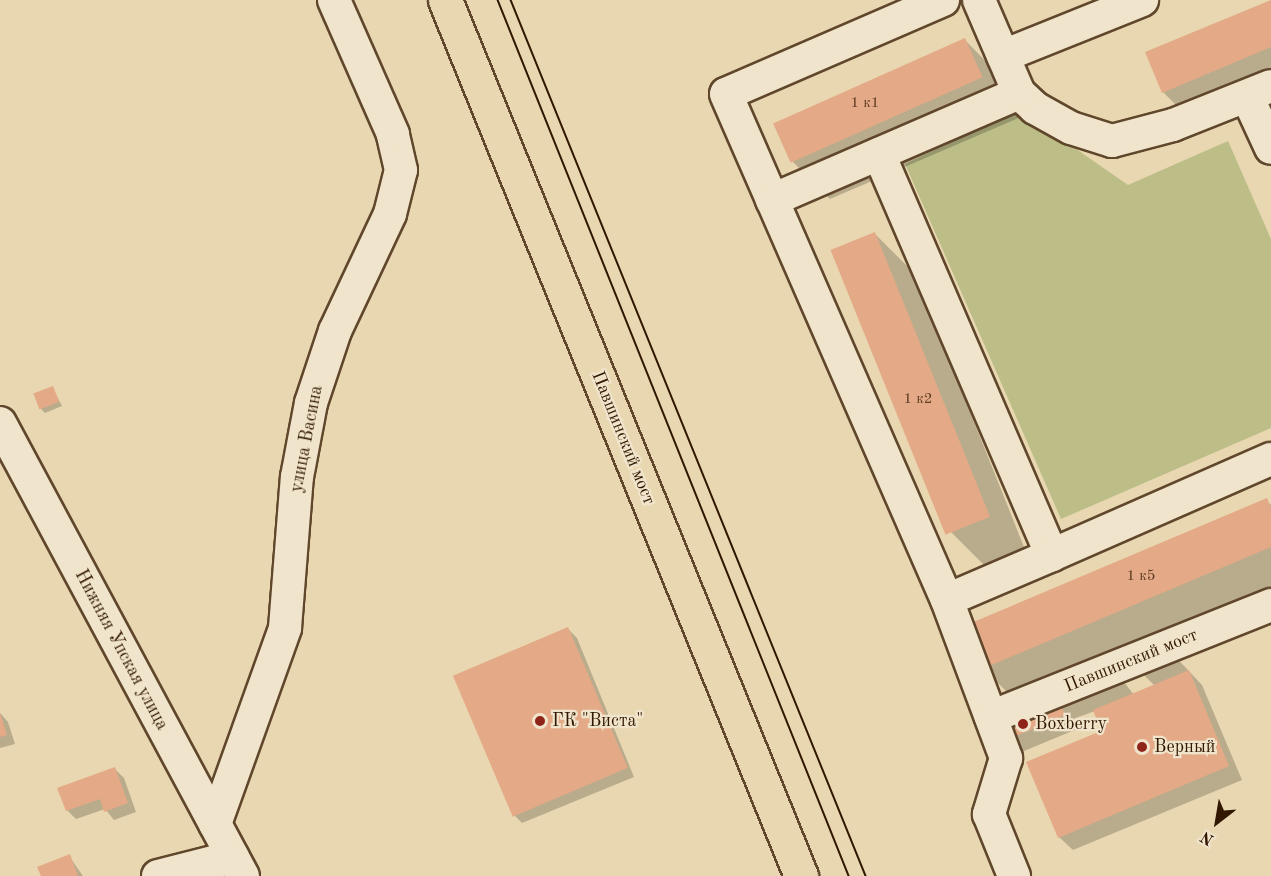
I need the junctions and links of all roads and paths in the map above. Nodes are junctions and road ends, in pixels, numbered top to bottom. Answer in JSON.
{"nodes":[{"id":1,"x":334,"y":0,"type":"edge"},
{"id":2,"x":445,"y":0,"type":"edge"},
{"id":3,"x":943,"y":0,"type":"edge"},
{"id":4,"x":979,"y":0,"type":"edge"},
{"id":5,"x":1142,"y":0,"type":"edge"},
{"id":6,"x":1004,"y":56,"type":"junction"},
{"id":7,"x":1259,"y":91,"type":"edge"},
{"id":8,"x":1019,"y":93,"type":"junction"},
{"id":9,"x":1271,"y":148,"type":"edge"},
{"id":10,"x":879,"y":154,"type":"junction"},
{"id":11,"x":772,"y":200,"type":"junction"},
{"id":12,"x":0,"y":423,"type":"edge"},
{"id":13,"x":1271,"y":459,"type":"edge"},
{"id":14,"x":1052,"y":555,"type":"junction"},
{"id":15,"x":947,"y":600,"type":"junction"},
{"id":16,"x":1271,"y":605,"type":"edge"},
{"id":17,"x":991,"y":717,"type":"junction"},
{"id":18,"x":215,"y":824,"type":"junction"},
{"id":19,"x":238,"y":867,"type":"edge"},
{"id":20,"x":158,"y":876,"type":"edge"},
{"id":21,"x":801,"y":876,"type":"edge"},
{"id":22,"x":1014,"y":876,"type":"edge"}],
"edges":[{"from":1,"to":18,"type":"street","name":"улица Васина"},
{"from":2,"to":21,"type":"main road","name":"Павшинский мост"},
{"from":3,"to":11,"type":"street"},
{"from":4,"to":6,"type":"street"},
{"from":5,"to":6,"type":"street"},
{"from":6,"to":8,"type":"street"},
{"from":7,"to":8,"type":"street"},
{"from":7,"to":9,"type":"street"},
{"from":8,"to":10,"type":"street"},
{"from":10,"to":11,"type":"street"},
{"from":10,"to":14,"type":"street"},
{"from":11,"to":15,"type":"street"},
{"from":12,"to":18,"type":"street","name":"Нижняя Упская улица"},
{"from":13,"to":14,"type":"street"},
{"from":14,"to":15,"type":"street"},
{"from":15,"to":17,"type":"street"},
{"from":16,"to":17,"type":"street","name":"Павшинский мост"},
{"from":17,"to":22,"type":"street"},
{"from":18,"to":19,"type":"street","name":"Нижняя Упская улица"},
{"from":19,"to":20,"type":"street"}]}
